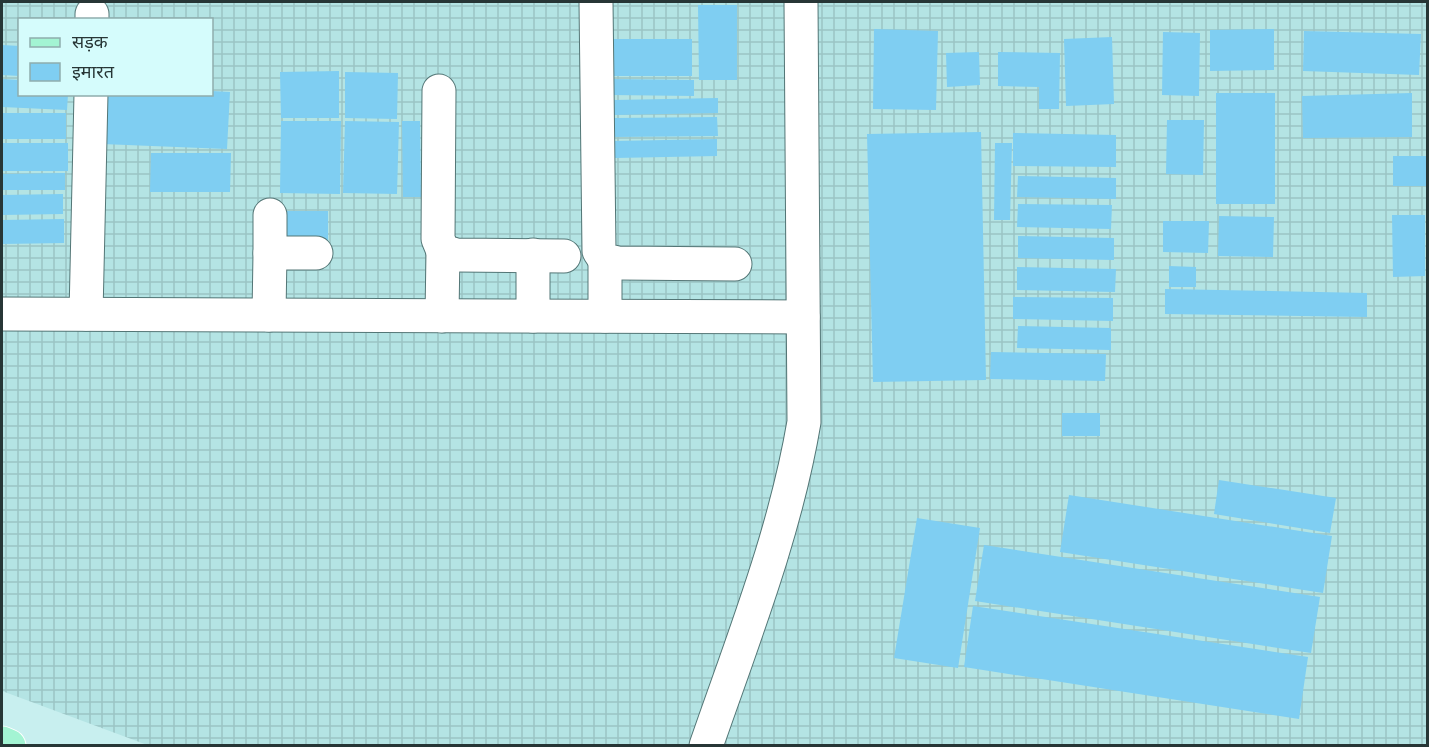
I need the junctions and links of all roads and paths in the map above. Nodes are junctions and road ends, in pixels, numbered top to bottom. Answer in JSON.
{"nodes":[{"id":1,"x":596,"y":2,"type":"edge"},
{"id":2,"x":801,"y":2,"type":"edge"},
{"id":3,"x":439,"y":91,"type":"dead end"},
{"id":4,"x":90,"y":96,"type":"edge"},
{"id":5,"x":270,"y":215,"type":"dead end"},
{"id":6,"x":443,"y":251,"type":"junction"},
{"id":7,"x":270,"y":253,"type":"junction"},
{"id":8,"x":316,"y":253,"type":"dead end"},
{"id":9,"x":605,"y":260,"type":"junction"},
{"id":10,"x":2,"y":314,"type":"edge"},
{"id":11,"x":86,"y":315,"type":"junction"},
{"id":12,"x":269,"y":315,"type":"junction"},
{"id":13,"x":442,"y":316,"type":"junction"},
{"id":14,"x":533,"y":316,"type":"junction"},
{"id":15,"x":604,"y":316,"type":"junction"},
{"id":16,"x":729,"y":316,"type":"junction"},
{"id":17,"x":803,"y":317,"type":"junction"},
{"id":18,"x":2,"y":742,"type":"edge"},
{"id":19,"x":9,"y":746,"type":"edge"},
{"id":20,"x":706,"y":746,"type":"edge"}],
"edges":[{"from":1,"to":9,"type":"street"},
{"from":2,"to":17,"type":"street"},
{"from":3,"to":6,"type":"street"},
{"from":4,"to":11,"type":"street"},
{"from":5,"to":7,"type":"street"},
{"from":6,"to":13,"type":"street"},
{"from":6,"to":14,"type":"street"},
{"from":7,"to":8,"type":"street"},
{"from":7,"to":12,"type":"street"},
{"from":9,"to":15,"type":"street"},
{"from":9,"to":16,"type":"street"},
{"from":10,"to":11,"type":"street"},
{"from":11,"to":12,"type":"street"},
{"from":12,"to":13,"type":"street"},
{"from":13,"to":14,"type":"street"},
{"from":14,"to":15,"type":"street"},
{"from":15,"to":16,"type":"street"},
{"from":16,"to":17,"type":"street"},
{"from":17,"to":20,"type":"street"},
{"from":18,"to":19,"type":"main road"}]}
